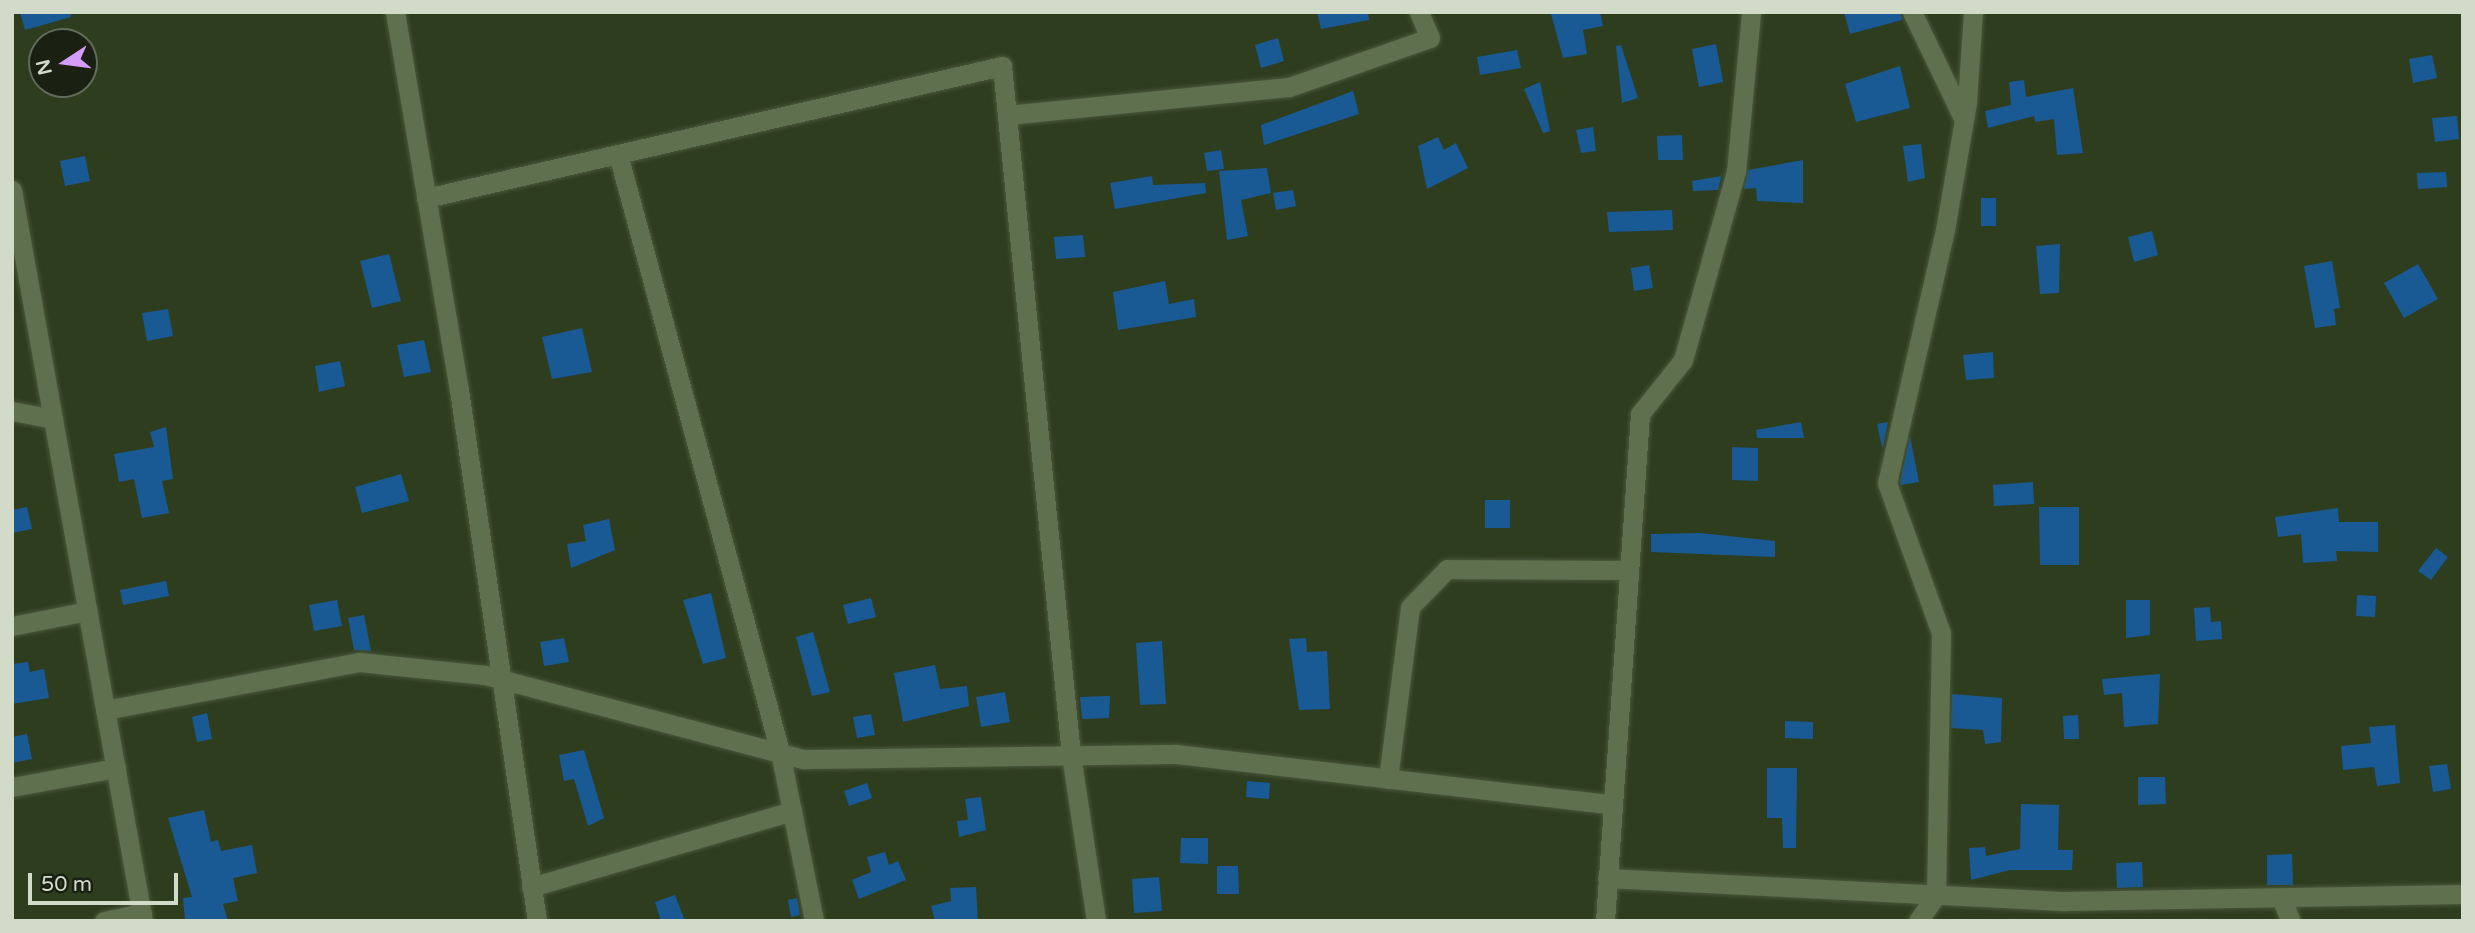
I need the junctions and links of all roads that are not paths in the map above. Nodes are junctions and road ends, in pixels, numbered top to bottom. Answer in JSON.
{"nodes":[{"id":1,"x":395,"y":12,"type":"edge"},
{"id":2,"x":1419,"y":12,"type":"edge"},
{"id":3,"x":1751,"y":12,"type":"edge"},
{"id":4,"x":1912,"y":12,"type":"edge"},
{"id":5,"x":1973,"y":12,"type":"edge"},
{"id":6,"x":1007,"y":116,"type":"junction"},
{"id":7,"x":1964,"y":120,"type":"junction"},
{"id":8,"x":618,"y":155,"type":"junction"},
{"id":9,"x":12,"y":190,"type":"edge"},
{"id":10,"x":426,"y":198,"type":"junction"},
{"id":11,"x":12,"y":411,"type":"edge"},
{"id":12,"x":53,"y":419,"type":"junction"},
{"id":13,"x":1628,"y":570,"type":"junction"},
{"id":14,"x":88,"y":611,"type":"junction"},
{"id":15,"x":12,"y":626,"type":"edge"},
{"id":16,"x":496,"y":678,"type":"junction"},
{"id":17,"x":105,"y":710,"type":"junction"},
{"id":18,"x":780,"y":752,"type":"junction"},
{"id":19,"x":1071,"y":755,"type":"junction"},
{"id":20,"x":116,"y":768,"type":"junction"},
{"id":21,"x":1388,"y":779,"type":"junction"},
{"id":22,"x":12,"y":788,"type":"edge"},
{"id":23,"x":1609,"y":804,"type":"junction"},
{"id":24,"x":792,"y":811,"type":"junction"},
{"id":25,"x":1606,"y":878,"type":"junction"},
{"id":26,"x":531,"y":887,"type":"junction"},
{"id":27,"x":2463,"y":894,"type":"edge"},
{"id":28,"x":1936,"y":895,"type":"junction"},
{"id":29,"x":2281,"y":898,"type":"junction"},
{"id":30,"x":142,"y":917,"type":"edge"},
{"id":31,"x":104,"y":921,"type":"edge"},
{"id":32,"x":537,"y":921,"type":"edge"},
{"id":33,"x":814,"y":921,"type":"edge"},
{"id":34,"x":1096,"y":921,"type":"edge"},
{"id":35,"x":1605,"y":921,"type":"edge"},
{"id":36,"x":1919,"y":921,"type":"edge"},
{"id":37,"x":2291,"y":921,"type":"edge"}],
"edges":[{"from":1,"to":10,"type":"street"},
{"from":2,"to":6,"type":"street"},
{"from":3,"to":13,"type":"street"},
{"from":4,"to":7,"type":"street"},
{"from":5,"to":7,"type":"street"},
{"from":6,"to":8,"type":"street"},
{"from":6,"to":19,"type":"street"},
{"from":7,"to":28,"type":"street"},
{"from":8,"to":10,"type":"street"},
{"from":8,"to":18,"type":"street"},
{"from":9,"to":12,"type":"street"},
{"from":10,"to":16,"type":"street"},
{"from":11,"to":12,"type":"street"},
{"from":12,"to":14,"type":"street"},
{"from":13,"to":21,"type":"street"},
{"from":13,"to":23,"type":"street"},
{"from":14,"to":15,"type":"street"},
{"from":14,"to":17,"type":"street"},
{"from":16,"to":17,"type":"street"},
{"from":16,"to":18,"type":"street"},
{"from":16,"to":26,"type":"street"},
{"from":17,"to":20,"type":"street"},
{"from":18,"to":19,"type":"street"},
{"from":18,"to":24,"type":"street"},
{"from":19,"to":21,"type":"street"},
{"from":19,"to":34,"type":"street"},
{"from":20,"to":22,"type":"street"},
{"from":20,"to":30,"type":"street"},
{"from":21,"to":23,"type":"street"},
{"from":23,"to":25,"type":"street"},
{"from":24,"to":26,"type":"street"},
{"from":24,"to":33,"type":"street"},
{"from":25,"to":28,"type":"street"},
{"from":25,"to":35,"type":"street"},
{"from":26,"to":32,"type":"street"},
{"from":27,"to":29,"type":"street"},
{"from":28,"to":29,"type":"street"},
{"from":28,"to":36,"type":"street"},
{"from":29,"to":37,"type":"street"},
{"from":30,"to":31,"type":"street"}]}
